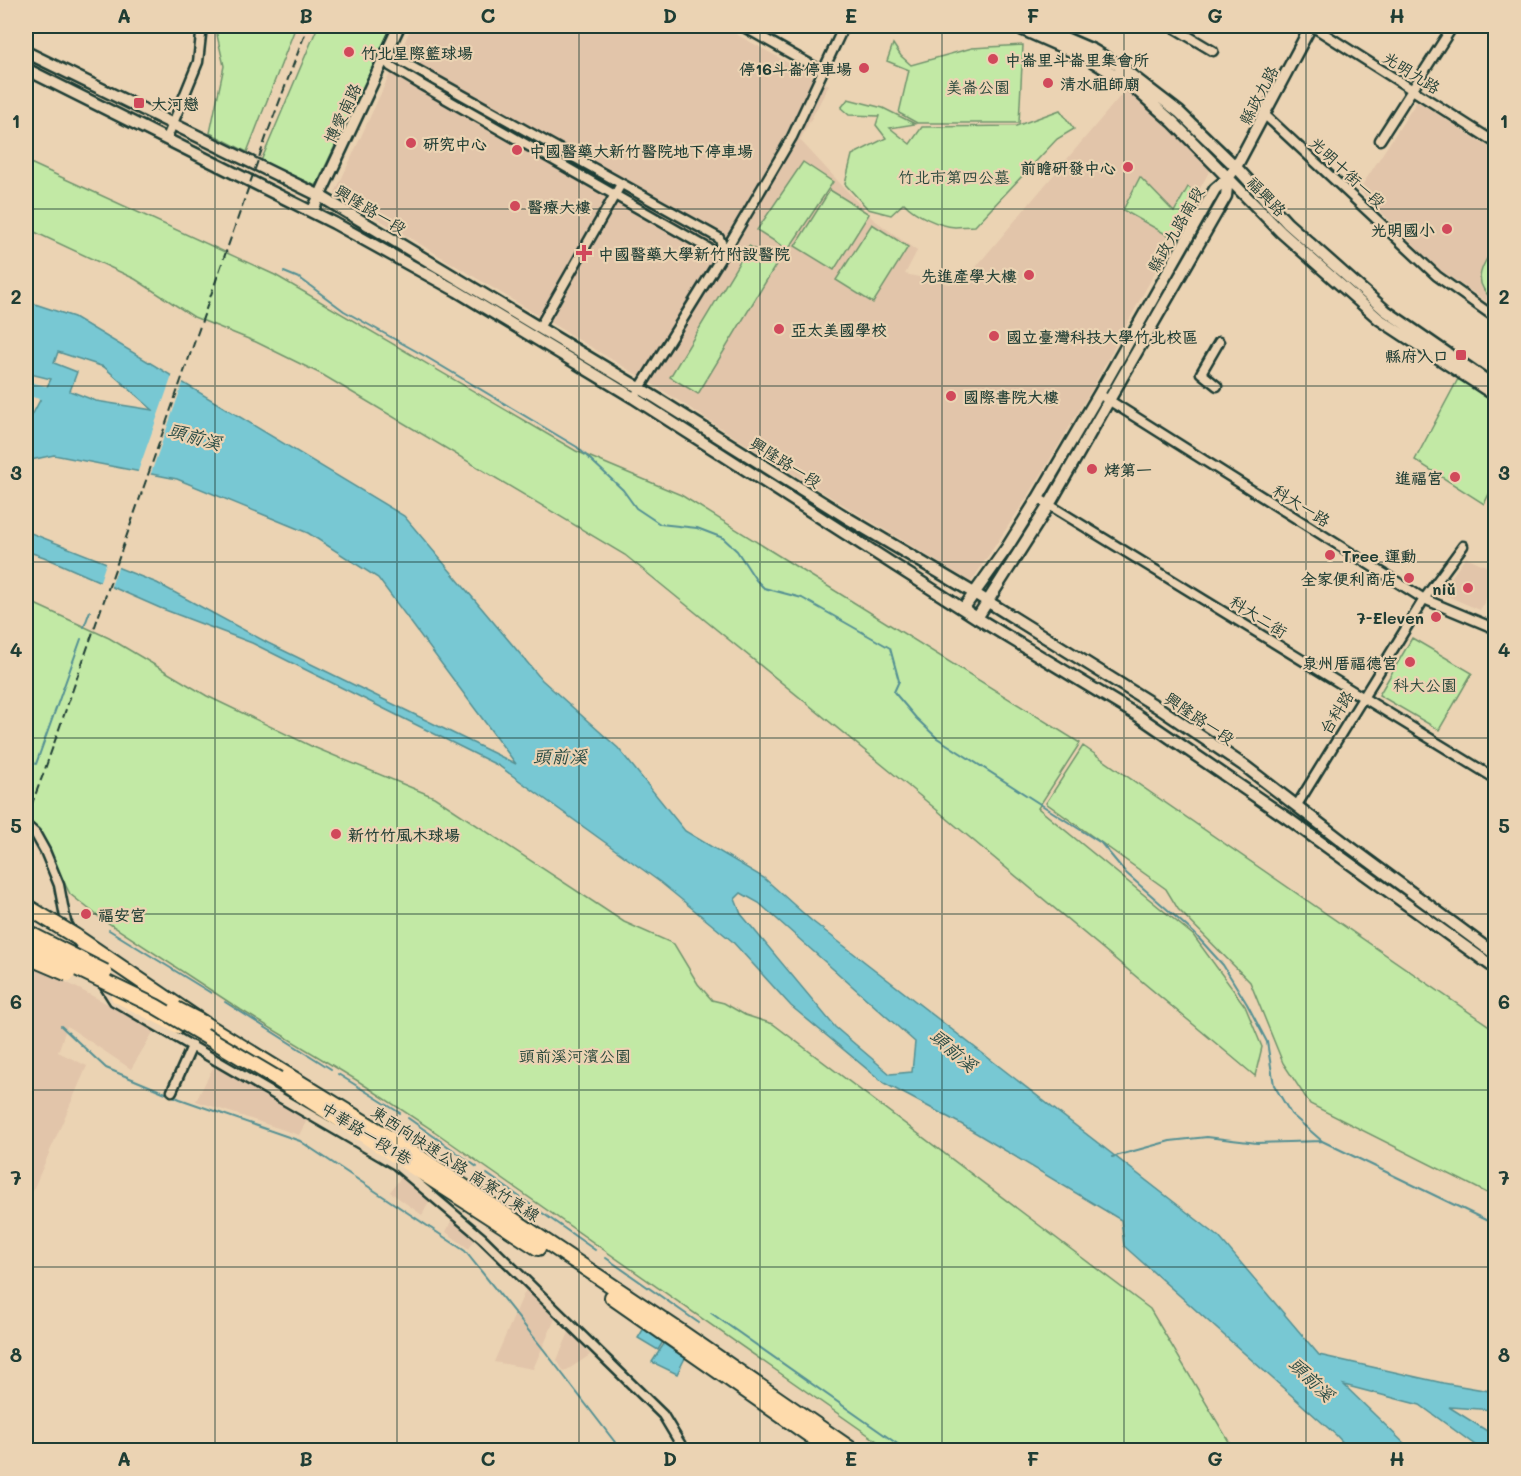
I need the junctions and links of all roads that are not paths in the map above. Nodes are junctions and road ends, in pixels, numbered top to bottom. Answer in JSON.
{"nodes":[{"id":1,"x":202,"y":26,"type":"edge"},
{"id":2,"x":399,"y":26,"type":"edge"},
{"id":3,"x":742,"y":26,"type":"edge"},
{"id":4,"x":844,"y":26,"type":"edge"},
{"id":5,"x":1014,"y":26,"type":"edge"},
{"id":6,"x":1036,"y":26,"type":"edge"},
{"id":7,"x":1171,"y":26,"type":"edge"},
{"id":8,"x":1312,"y":26,"type":"edge"},
{"id":9,"x":1453,"y":26,"type":"edge"},
{"id":10,"x":1213,"y":51,"type":"dead end"},
{"id":11,"x":26,"y":52,"type":"edge"},
{"id":12,"x":384,"y":59,"type":"junction"},
{"id":13,"x":26,"y":69,"type":"edge"},
{"id":14,"x":822,"y":70,"type":"junction"},
{"id":15,"x":1411,"y":89,"type":"junction"},
{"id":16,"x":1264,"y":114,"type":"junction"},
{"id":17,"x":174,"y":124,"type":"junction"},
{"id":18,"x":167,"y":138,"type":"junction"},
{"id":19,"x":1380,"y":140,"type":"dead end"},
{"id":20,"x":1496,"y":143,"type":"edge"},
{"id":21,"x":1236,"y":167,"type":"junction"},
{"id":22,"x":1228,"y":178,"type":"junction"},
{"id":23,"x":621,"y":184,"type":"junction"},
{"id":24,"x":615,"y":195,"type":"junction"},
{"id":25,"x":320,"y":196,"type":"junction"},
{"id":26,"x":312,"y":212,"type":"junction"},
{"id":27,"x":724,"y":251,"type":"junction"},
{"id":28,"x":1496,"y":318,"type":"edge"},
{"id":29,"x":538,"y":328,"type":"junction"},
{"id":30,"x":1219,"y":342,"type":"dead end"},
{"id":31,"x":1217,"y":386,"type":"dead end"},
{"id":32,"x":1496,"y":387,"type":"edge"},
{"id":33,"x":637,"y":393,"type":"junction"},
{"id":34,"x":1099,"y":394,"type":"junction"},
{"id":35,"x":1496,"y":396,"type":"edge"},
{"id":36,"x":1109,"y":401,"type":"junction"},
{"id":37,"x":1038,"y":498,"type":"junction"},
{"id":38,"x":1049,"y":505,"type":"junction"},
{"id":39,"x":1463,"y":546,"type":"dead end"},
{"id":40,"x":974,"y":593,"type":"junction"},
{"id":41,"x":1424,"y":600,"type":"junction"},
{"id":42,"x":986,"y":602,"type":"junction"},
{"id":43,"x":963,"y":609,"type":"junction"},
{"id":44,"x":977,"y":618,"type":"junction"},
{"id":45,"x":1496,"y":629,"type":"edge"},
{"id":46,"x":1363,"y":698,"type":"junction"},
{"id":47,"x":1496,"y":779,"type":"edge"},
{"id":48,"x":1297,"y":805,"type":"junction"},
{"id":49,"x":26,"y":825,"type":"edge"},
{"id":50,"x":26,"y":906,"type":"edge"},
{"id":51,"x":26,"y":913,"type":"edge"},
{"id":52,"x":26,"y":932,"type":"edge"},
{"id":53,"x":75,"y":936,"type":"junction"},
{"id":54,"x":26,"y":944,"type":"edge"},
{"id":55,"x":1496,"y":955,"type":"edge"},
{"id":56,"x":26,"y":956,"type":"edge"},
{"id":57,"x":1496,"y":969,"type":"edge"},
{"id":58,"x":203,"y":1023,"type":"junction"},
{"id":59,"x":192,"y":1046,"type":"junction"},
{"id":60,"x":278,"y":1079,"type":"junction"},
{"id":61,"x":172,"y":1091,"type":"dead end"},
{"id":62,"x":684,"y":1450,"type":"edge"},
{"id":63,"x":831,"y":1450,"type":"edge"},
{"id":64,"x":852,"y":1450,"type":"edge"}],
"edges":[{"from":1,"to":17,"type":"street"},
{"from":2,"to":12,"type":"street","name":"博愛南路"},
{"from":3,"to":14,"type":"street"},
{"from":4,"to":14,"type":"street"},
{"from":5,"to":22,"type":"street","name":"福興路"},
{"from":6,"to":21,"type":"street","name":"福興路"},
{"from":7,"to":10,"type":"street"},
{"from":8,"to":15,"type":"street","name":"光明九路"},
{"from":8,"to":16,"type":"street","name":"縣政九路"},
{"from":9,"to":15,"type":"street"},
{"from":11,"to":17,"type":"street","name":"興隆路一段"},
{"from":12,"to":23,"type":"street"},
{"from":12,"to":24,"type":"street"},
{"from":12,"to":25,"type":"street","name":"博愛南路"},
{"from":13,"to":18,"type":"street","name":"興隆路一段"},
{"from":14,"to":27,"type":"street"},
{"from":15,"to":19,"type":"street"},
{"from":15,"to":20,"type":"street","name":"光明九路"},
{"from":16,"to":21,"type":"street","name":"縣政九路"},
{"from":16,"to":28,"type":"street","name":"光明十街一段"},
{"from":17,"to":18,"type":"street"},
{"from":17,"to":25,"type":"street","name":"興隆路一段"},
{"from":18,"to":26,"type":"street","name":"興隆路一段"},
{"from":21,"to":22,"type":"street","name":"縣政九路"},
{"from":21,"to":32,"type":"street","name":"福興路"},
{"from":22,"to":34,"type":"street","name":"縣政九路南段"},
{"from":22,"to":35,"type":"street","name":"福興路"},
{"from":22,"to":36,"type":"street","name":"縣政九路南段"},
{"from":23,"to":24,"type":"street"},
{"from":23,"to":27,"type":"street"},
{"from":24,"to":27,"type":"street"},
{"from":24,"to":29,"type":"street"},
{"from":25,"to":26,"type":"street","name":"博愛南路"},
{"from":25,"to":29,"type":"street","name":"興隆路一段"},
{"from":26,"to":33,"type":"street","name":"興隆路一段"},
{"from":27,"to":33,"type":"street"},
{"from":29,"to":33,"type":"street","name":"興隆路一段"},
{"from":30,"to":31,"type":"street"},
{"from":33,"to":40,"type":"street","name":"興隆路一段"},
{"from":33,"to":43,"type":"street","name":"興隆路一段"},
{"from":34,"to":36,"type":"street","name":"科大一路"},
{"from":34,"to":37,"type":"street","name":"縣政九路南段"},
{"from":36,"to":38,"type":"street","name":"縣政九路南段"},
{"from":36,"to":41,"type":"street","name":"科大一路"},
{"from":37,"to":38,"type":"street","name":"科大二街"},
{"from":37,"to":40,"type":"street","name":"縣政九路南段"},
{"from":38,"to":42,"type":"street","name":"縣政九路南段"},
{"from":38,"to":46,"type":"street","name":"科大二街"},
{"from":39,"to":41,"type":"street","name":"台科路"},
{"from":40,"to":42,"type":"street","name":"興隆路一段"},
{"from":40,"to":43,"type":"street","name":"縣政九路南段"},
{"from":41,"to":45,"type":"street","name":"科大一路"},
{"from":41,"to":46,"type":"street","name":"台科路"},
{"from":42,"to":44,"type":"street","name":"縣政九路南段"},
{"from":42,"to":48,"type":"street","name":"興隆路一段"},
{"from":43,"to":44,"type":"street","name":"興隆路一段"},
{"from":44,"to":57,"type":"street","name":"興隆路一段"},
{"from":46,"to":47,"type":"street","name":"科大二街"},
{"from":46,"to":48,"type":"street","name":"台科路"},
{"from":48,"to":55,"type":"street","name":"興隆路一段"},
{"from":49,"to":59,"type":"street","name":"中華路一段1巷"},
{"from":50,"to":53,"type":"highway","bridge":true},
{"from":51,"to":53,"type":"highway","bridge":true},
{"from":52,"to":58,"type":"highway","name":"東西向快速公路 南寮竹東線","bridge":true},
{"from":53,"to":58,"type":"highway","bridge":true},
{"from":54,"to":60,"type":"highway","name":"東西向快速公路 南寮竹東線","bridge":true},
{"from":56,"to":60,"type":"highway","bridge":true},
{"from":58,"to":64,"type":"highway","name":"東西向快速公路 南寮竹東線"},
{"from":59,"to":61,"type":"street"},
{"from":59,"to":62,"type":"street","name":"中華路一段1巷"},
{"from":60,"to":63,"type":"highway","name":"東西向快速公路 南寮竹東線"}]}
